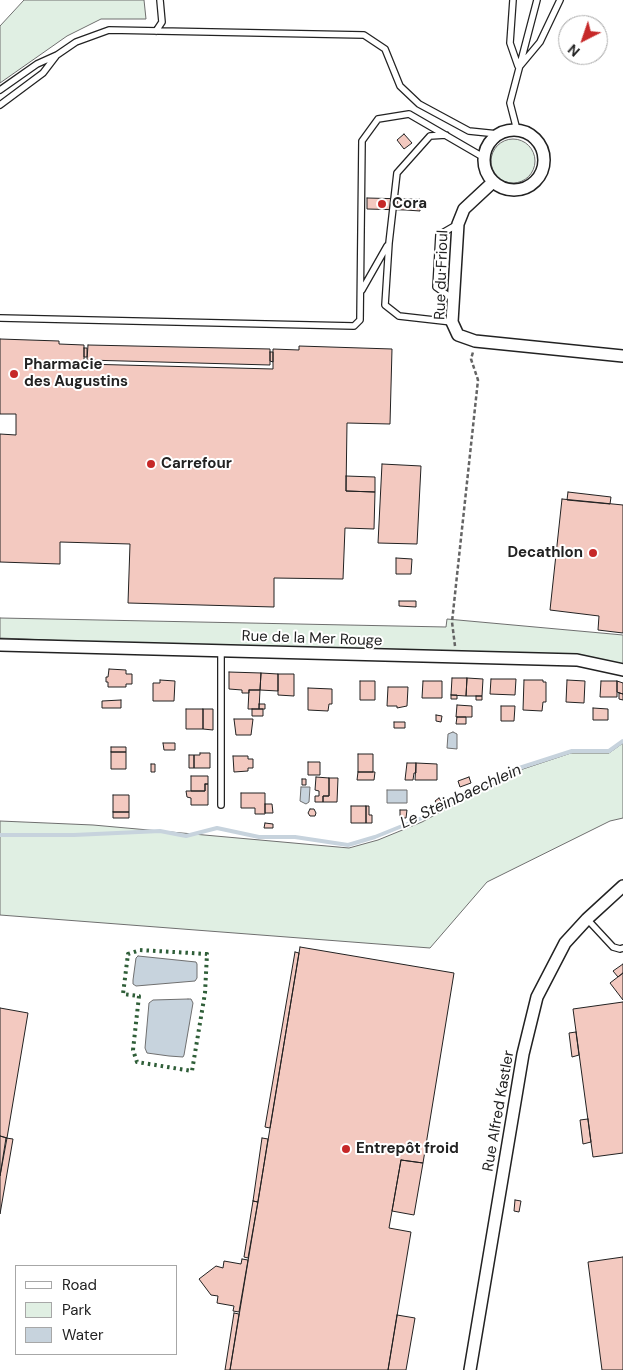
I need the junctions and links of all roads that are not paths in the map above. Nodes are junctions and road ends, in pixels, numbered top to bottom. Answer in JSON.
{"nodes":[{"id":1,"x":160,"y":0,"type":"edge"},
{"id":2,"x":513,"y":0,"type":"edge"},
{"id":3,"x":537,"y":0,"type":"edge"},
{"id":4,"x":560,"y":0,"type":"edge"},
{"id":5,"x":156,"y":31,"type":"junction"},
{"id":6,"x":57,"y":55,"type":"junction"},
{"id":7,"x":519,"y":68,"type":"junction"},
{"id":8,"x":0,"y":90,"type":"edge"},
{"id":9,"x":0,"y":105,"type":"edge"},
{"id":10,"x":517,"y":130,"type":"junction"},
{"id":11,"x":446,"y":134,"type":"junction"},
{"id":12,"x":498,"y":134,"type":"junction"},
{"id":13,"x":484,"y":157,"type":"junction"},
{"id":14,"x":493,"y":182,"type":"junction"},
{"id":15,"x":458,"y":224,"type":"junction"},
{"id":16,"x":389,"y":244,"type":"junction"},
{"id":17,"x":361,"y":292,"type":"junction"},
{"id":18,"x":453,"y":299,"type":"junction"},
{"id":19,"x":0,"y":318,"type":"edge"},
{"id":20,"x":452,"y":322,"type":"junction"},
{"id":21,"x":623,"y":356,"type":"edge"},
{"id":22,"x":0,"y":645,"type":"edge"},
{"id":23,"x":221,"y":651,"type":"junction"},
{"id":24,"x":623,"y":670,"type":"edge"},
{"id":25,"x":222,"y":805,"type":"dead end"},
{"id":26,"x":623,"y":886,"type":"edge"},
{"id":27,"x":587,"y":919,"type":"junction"},
{"id":28,"x":623,"y":948,"type":"edge"},
{"id":29,"x":470,"y":1370,"type":"edge"}],
"edges":[{"from":1,"to":5,"type":"lane"},
{"from":2,"to":7,"type":"lane"},
{"from":3,"to":7,"type":"lane"},
{"from":4,"to":7,"type":"lane"},
{"from":5,"to":6,"type":"lane"},
{"from":5,"to":12,"type":"lane"},
{"from":6,"to":8,"type":"lane"},
{"from":6,"to":9,"type":"lane"},
{"from":7,"to":10,"type":"lane"},
{"from":10,"to":12,"type":"street"},
{"from":10,"to":14,"type":"street"},
{"from":11,"to":13,"type":"lane"},
{"from":11,"to":16,"type":"lane"},
{"from":11,"to":17,"type":"lane"},
{"from":12,"to":13,"type":"street"},
{"from":13,"to":14,"type":"street"},
{"from":14,"to":15,"type":"street","name":"Rue du Frioul"},
{"from":15,"to":18,"type":"street","name":"Rue du Frioul"},
{"from":15,"to":18,"type":"lane"},
{"from":16,"to":17,"type":"lane"},
{"from":16,"to":20,"type":"lane"},
{"from":17,"to":19,"type":"lane"},
{"from":18,"to":20,"type":"street","name":"Rue du Frioul"},
{"from":20,"to":21,"type":"street","name":"Rue du Frioul"},
{"from":22,"to":23,"type":"street","name":"Rue de la Mer Rouge"},
{"from":23,"to":24,"type":"street","name":"Rue de la Mer Rouge"},
{"from":23,"to":25,"type":"lane"},
{"from":26,"to":27,"type":"street","name":"Rue Alfred Kastler"},
{"from":27,"to":28,"type":"lane"},
{"from":27,"to":29,"type":"street","name":"Rue Alfred Kastler"}]}
